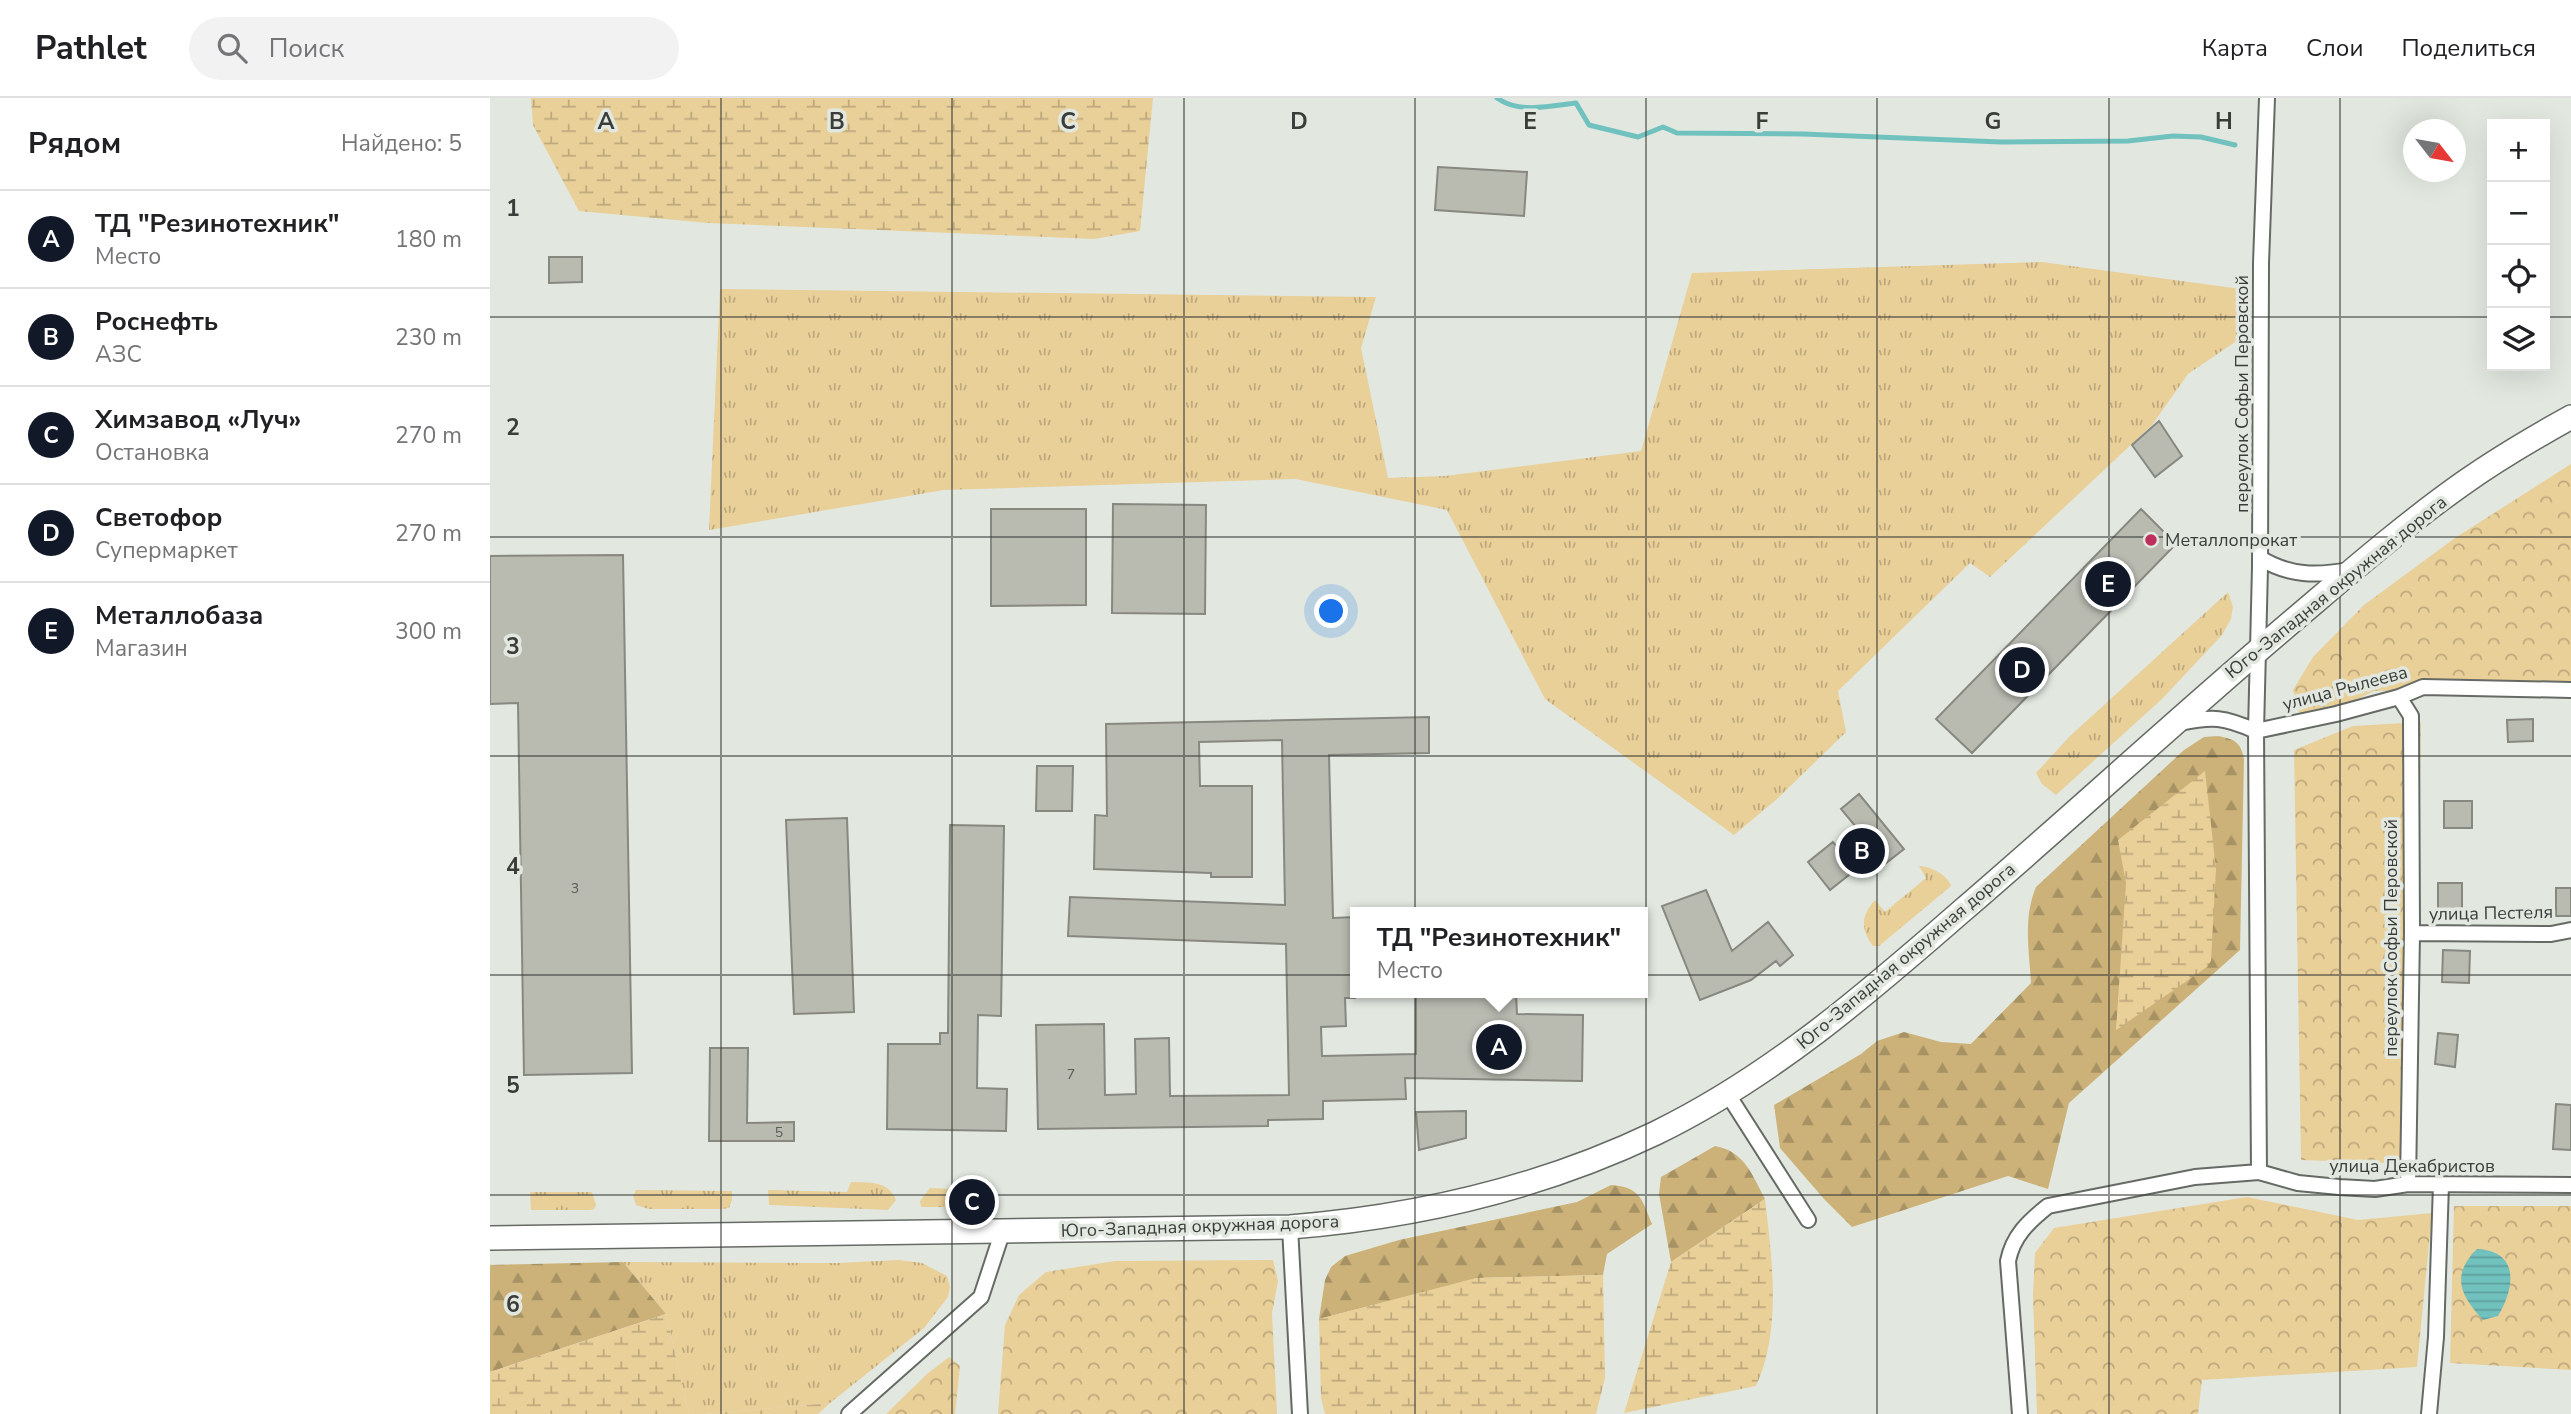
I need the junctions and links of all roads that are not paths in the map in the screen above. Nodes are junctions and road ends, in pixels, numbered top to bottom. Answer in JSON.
{"nodes":[{"id":1,"x":2267,"y":98,"type":"edge"},
{"id":2,"x":2571,"y":417,"type":"edge"},
{"id":3,"x":2260,"y":558,"type":"junction"},
{"id":4,"x":2354,"y":569,"type":"junction"},
{"id":5,"x":2257,"y":651,"type":"junction"},
{"id":6,"x":2571,"y":690,"type":"edge"},
{"id":7,"x":2399,"y":697,"type":"junction"},
{"id":8,"x":2174,"y":724,"type":"junction"},
{"id":9,"x":2256,"y":731,"type":"junction"},
{"id":10,"x":2571,"y":930,"type":"edge"},
{"id":11,"x":2412,"y":933,"type":"junction"},
{"id":12,"x":1727,"y":1093,"type":"junction"},
{"id":13,"x":2259,"y":1172,"type":"junction"},
{"id":14,"x":2408,"y":1184,"type":"junction"},
{"id":15,"x":2441,"y":1184,"type":"junction"},
{"id":16,"x":2571,"y":1185,"type":"edge"},
{"id":17,"x":1808,"y":1220,"type":"dead end"},
{"id":18,"x":1290,"y":1227,"type":"junction"},
{"id":19,"x":1003,"y":1230,"type":"junction"},
{"id":20,"x":490,"y":1238,"type":"edge"},
{"id":21,"x":849,"y":1414,"type":"edge"},
{"id":22,"x":1300,"y":1414,"type":"edge"},
{"id":23,"x":2020,"y":1414,"type":"edge"},
{"id":24,"x":2429,"y":1414,"type":"edge"}],
"edges":[{"from":1,"to":3,"type":"street","name":"переулок Софьи Перовской"},
{"from":2,"to":4,"type":"highway","name":"Юго-Западная окружная дорога"},
{"from":3,"to":4,"type":"street"},
{"from":3,"to":5,"type":"street","name":"переулок Софьи Перовской"},
{"from":4,"to":5,"type":"highway","name":"Юго-Западная окружная дорога"},
{"from":5,"to":8,"type":"highway","name":"Юго-Западная окружная дорога"},
{"from":5,"to":9,"type":"street","name":"переулок Софьи Перовской"},
{"from":6,"to":7,"type":"street","name":"улица Рылеева"},
{"from":7,"to":9,"type":"street","name":"улица Рылеева"},
{"from":7,"to":11,"type":"street","name":"переулок Софьи Перовской"},
{"from":8,"to":9,"type":"street"},
{"from":8,"to":12,"type":"highway","name":"Юго-Западная окружная дорога"},
{"from":9,"to":13,"type":"street","name":"переулок Софьи Перовской"},
{"from":10,"to":11,"type":"street","name":"улица Пестеля"},
{"from":11,"to":14,"type":"street","name":"переулок Софьи Перовской"},
{"from":12,"to":17,"type":"street"},
{"from":12,"to":18,"type":"highway","name":"Юго-Западная окружная дорога"},
{"from":13,"to":14,"type":"street","name":"улица Декабристов"},
{"from":13,"to":23,"type":"street","name":"улица Декабристов"},
{"from":14,"to":15,"type":"street","name":"улица Декабристов"},
{"from":15,"to":16,"type":"street","name":"улица Декабристов"},
{"from":15,"to":24,"type":"street"},
{"from":18,"to":19,"type":"highway","name":"Юго-Западная окружная дорога"},
{"from":18,"to":22,"type":"street"},
{"from":19,"to":20,"type":"highway","name":"Юго-Западная окружная дорога"},
{"from":19,"to":21,"type":"street"}]}
